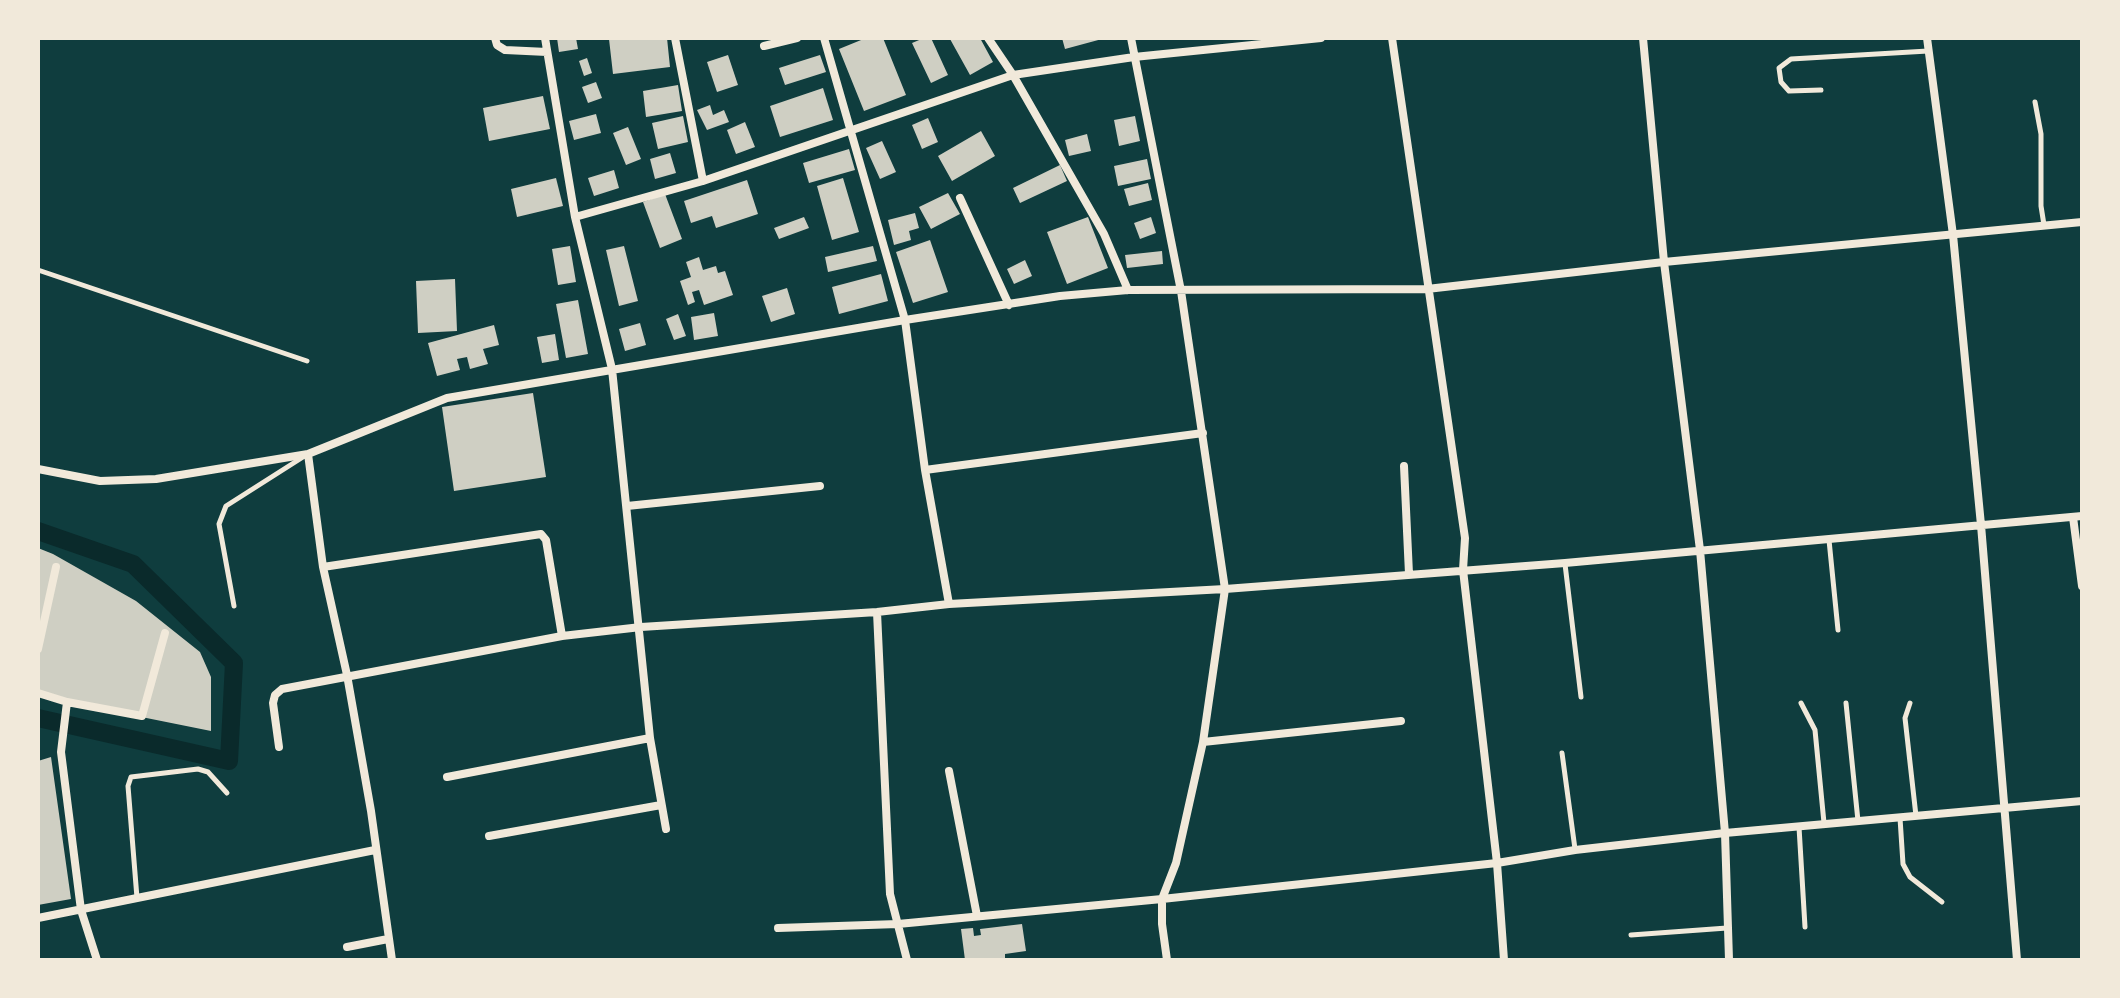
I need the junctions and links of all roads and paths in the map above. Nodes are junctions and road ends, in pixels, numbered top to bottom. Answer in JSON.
{"nodes":[{"id":1,"x":495,"y":38,"type":"edge"},
{"id":2,"x":545,"y":38,"type":"edge"},
{"id":3,"x":675,"y":38,"type":"edge"},
{"id":4,"x":797,"y":38,"type":"edge"},
{"id":5,"x":824,"y":38,"type":"edge"},
{"id":6,"x":988,"y":38,"type":"edge"},
{"id":7,"x":1131,"y":38,"type":"edge"},
{"id":8,"x":1321,"y":38,"type":"edge"},
{"id":9,"x":1392,"y":38,"type":"edge"},
{"id":10,"x":1643,"y":38,"type":"edge"},
{"id":11,"x":1927,"y":38,"type":"edge"},
{"id":12,"x":764,"y":46,"type":"dead end"},
{"id":13,"x":1928,"y":51,"type":"junction"},
{"id":14,"x":547,"y":52,"type":"junction"},
{"id":15,"x":1134,"y":57,"type":"junction"},
{"id":16,"x":1013,"y":75,"type":"junction"},
{"id":17,"x":1821,"y":90,"type":"dead end"},
{"id":18,"x":2035,"y":102,"type":"dead end"},
{"id":19,"x":851,"y":132,"type":"junction"},
{"id":20,"x":703,"y":181,"type":"junction"},
{"id":21,"x":960,"y":198,"type":"dead end"},
{"id":22,"x":575,"y":217,"type":"junction"},
{"id":23,"x":2082,"y":222,"type":"edge"},
{"id":24,"x":2044,"y":225,"type":"junction"},
{"id":25,"x":1953,"y":235,"type":"junction"},
{"id":26,"x":1664,"y":262,"type":"junction"},
{"id":27,"x":38,"y":270,"type":"edge"},
{"id":28,"x":1427,"y":289,"type":"junction"},
{"id":29,"x":1128,"y":290,"type":"junction"},
{"id":30,"x":1181,"y":291,"type":"junction"},
{"id":31,"x":1009,"y":305,"type":"junction"},
{"id":32,"x":905,"y":320,"type":"junction"},
{"id":33,"x":307,"y":361,"type":"dead end"},
{"id":34,"x":612,"y":369,"type":"junction"},
{"id":35,"x":1203,"y":433,"type":"junction"},
{"id":36,"x":308,"y":454,"type":"junction"},
{"id":37,"x":1404,"y":466,"type":"dead end"},
{"id":38,"x":38,"y":469,"type":"edge"},
{"id":39,"x":925,"y":470,"type":"junction"},
{"id":40,"x":820,"y":486,"type":"dead end"},
{"id":41,"x":627,"y":506,"type":"junction"},
{"id":42,"x":2078,"y":516,"type":"edge"},
{"id":43,"x":1981,"y":525,"type":"junction"},
{"id":44,"x":1828,"y":539,"type":"junction"},
{"id":45,"x":1700,"y":550,"type":"junction"},
{"id":46,"x":1565,"y":563,"type":"junction"},
{"id":47,"x":56,"y":567,"type":"dead end"},
{"id":48,"x":323,"y":567,"type":"junction"},
{"id":49,"x":1463,"y":570,"type":"junction"},
{"id":50,"x":1409,"y":574,"type":"junction"},
{"id":51,"x":2082,"y":586,"type":"edge"},
{"id":52,"x":1225,"y":589,"type":"junction"},
{"id":53,"x":949,"y":604,"type":"junction"},
{"id":54,"x":234,"y":606,"type":"dead end"},
{"id":55,"x":877,"y":612,"type":"junction"},
{"id":56,"x":641,"y":627,"type":"junction"},
{"id":57,"x":1838,"y":630,"type":"dead end"},
{"id":58,"x":165,"y":633,"type":"dead end"},
{"id":59,"x":562,"y":636,"type":"junction"},
{"id":60,"x":38,"y":649,"type":"edge"},
{"id":61,"x":347,"y":675,"type":"junction"},
{"id":62,"x":38,"y":693,"type":"edge"},
{"id":63,"x":1581,"y":697,"type":"dead end"},
{"id":64,"x":67,"y":703,"type":"junction"},
{"id":65,"x":1801,"y":703,"type":"dead end"},
{"id":66,"x":1846,"y":703,"type":"dead end"},
{"id":67,"x":1910,"y":703,"type":"dead end"},
{"id":68,"x":1401,"y":721,"type":"dead end"},
{"id":69,"x":650,"y":738,"type":"junction"},
{"id":70,"x":1203,"y":742,"type":"junction"},
{"id":71,"x":279,"y":747,"type":"dead end"},
{"id":72,"x":1562,"y":753,"type":"dead end"},
{"id":73,"x":949,"y":771,"type":"dead end"},
{"id":74,"x":447,"y":777,"type":"dead end"},
{"id":75,"x":227,"y":793,"type":"dead end"},
{"id":76,"x":2082,"y":801,"type":"edge"},
{"id":77,"x":661,"y":805,"type":"junction"},
{"id":78,"x":2004,"y":809,"type":"junction"},
{"id":79,"x":1916,"y":816,"type":"junction"},
{"id":80,"x":1900,"y":817,"type":"junction"},
{"id":81,"x":1858,"y":821,"type":"junction"},
{"id":82,"x":1824,"y":824,"type":"junction"},
{"id":83,"x":1799,"y":827,"type":"junction"},
{"id":84,"x":666,"y":829,"type":"dead end"},
{"id":85,"x":1725,"y":833,"type":"junction"},
{"id":86,"x":489,"y":836,"type":"dead end"},
{"id":87,"x":375,"y":850,"type":"junction"},
{"id":88,"x":1575,"y":850,"type":"junction"},
{"id":89,"x":1497,"y":863,"type":"junction"},
{"id":90,"x":137,"y":898,"type":"junction"},
{"id":91,"x":1162,"y":899,"type":"junction"},
{"id":92,"x":1942,"y":902,"type":"dead end"},
{"id":93,"x":81,"y":910,"type":"junction"},
{"id":94,"x":977,"y":916,"type":"junction"},
{"id":95,"x":38,"y":918,"type":"edge"},
{"id":96,"x":898,"y":924,"type":"junction"},
{"id":97,"x":1805,"y":927,"type":"dead end"},
{"id":98,"x":778,"y":928,"type":"dead end"},
{"id":99,"x":1727,"y":928,"type":"junction"},
{"id":100,"x":1631,"y":935,"type":"dead end"},
{"id":101,"x":388,"y":939,"type":"junction"},
{"id":102,"x":347,"y":947,"type":"dead end"},
{"id":103,"x":97,"y":960,"type":"edge"},
{"id":104,"x":392,"y":960,"type":"edge"},
{"id":105,"x":907,"y":960,"type":"edge"},
{"id":106,"x":1167,"y":960,"type":"edge"},
{"id":107,"x":1504,"y":960,"type":"edge"},
{"id":108,"x":1729,"y":960,"type":"edge"},
{"id":109,"x":2017,"y":960,"type":"edge"}],
"edges":[{"from":1,"to":14,"type":"street"},
{"from":2,"to":14,"type":"street"},
{"from":3,"to":20,"type":"street"},
{"from":4,"to":12,"type":"street"},
{"from":5,"to":19,"type":"street"},
{"from":6,"to":16,"type":"street"},
{"from":7,"to":15,"type":"street"},
{"from":8,"to":15,"type":"street"},
{"from":9,"to":28,"type":"street"},
{"from":10,"to":26,"type":"street"},
{"from":11,"to":13,"type":"street"},
{"from":13,"to":17,"type":"lane"},
{"from":13,"to":25,"type":"street"},
{"from":14,"to":22,"type":"street"},
{"from":15,"to":16,"type":"street"},
{"from":15,"to":30,"type":"street"},
{"from":16,"to":19,"type":"street"},
{"from":16,"to":29,"type":"street"},
{"from":18,"to":24,"type":"lane"},
{"from":19,"to":20,"type":"street"},
{"from":19,"to":32,"type":"street"},
{"from":20,"to":22,"type":"street"},
{"from":21,"to":31,"type":"street"},
{"from":22,"to":34,"type":"street"},
{"from":23,"to":24,"type":"street"},
{"from":24,"to":25,"type":"street"},
{"from":25,"to":26,"type":"street"},
{"from":25,"to":43,"type":"street"},
{"from":26,"to":28,"type":"street"},
{"from":26,"to":45,"type":"street"},
{"from":27,"to":33,"type":"lane"},
{"from":28,"to":30,"type":"street"},
{"from":28,"to":49,"type":"street"},
{"from":29,"to":30,"type":"street"},
{"from":29,"to":31,"type":"street"},
{"from":30,"to":35,"type":"street"},
{"from":31,"to":32,"type":"street"},
{"from":32,"to":34,"type":"street"},
{"from":32,"to":39,"type":"street"},
{"from":34,"to":36,"type":"street"},
{"from":34,"to":41,"type":"street"},
{"from":35,"to":39,"type":"street"},
{"from":35,"to":52,"type":"street"},
{"from":36,"to":38,"type":"street"},
{"from":36,"to":48,"type":"street"},
{"from":36,"to":54,"type":"lane"},
{"from":37,"to":50,"type":"street"},
{"from":39,"to":53,"type":"street"},
{"from":40,"to":41,"type":"street"},
{"from":41,"to":56,"type":"street"},
{"from":42,"to":43,"type":"street"},
{"from":42,"to":51,"type":"street"},
{"from":43,"to":44,"type":"street"},
{"from":43,"to":78,"type":"street"},
{"from":44,"to":45,"type":"street"},
{"from":44,"to":57,"type":"lane"},
{"from":45,"to":46,"type":"street"},
{"from":45,"to":85,"type":"street"},
{"from":46,"to":49,"type":"street"},
{"from":46,"to":63,"type":"lane"},
{"from":47,"to":60,"type":"street"},
{"from":48,"to":59,"type":"street"},
{"from":48,"to":61,"type":"street"},
{"from":49,"to":50,"type":"street"},
{"from":49,"to":89,"type":"street"},
{"from":50,"to":52,"type":"street"},
{"from":52,"to":53,"type":"street"},
{"from":52,"to":70,"type":"street"},
{"from":53,"to":55,"type":"street"},
{"from":55,"to":56,"type":"street"},
{"from":55,"to":96,"type":"street"},
{"from":56,"to":59,"type":"street"},
{"from":56,"to":69,"type":"street"},
{"from":58,"to":64,"type":"street"},
{"from":59,"to":61,"type":"street"},
{"from":61,"to":71,"type":"street"},
{"from":61,"to":87,"type":"street"},
{"from":62,"to":64,"type":"street"},
{"from":64,"to":93,"type":"street"},
{"from":65,"to":82,"type":"lane"},
{"from":66,"to":81,"type":"lane"},
{"from":67,"to":79,"type":"lane"},
{"from":68,"to":70,"type":"street"},
{"from":69,"to":74,"type":"street"},
{"from":69,"to":77,"type":"street"},
{"from":70,"to":91,"type":"street"},
{"from":72,"to":88,"type":"lane"},
{"from":73,"to":94,"type":"street"},
{"from":75,"to":90,"type":"lane"},
{"from":76,"to":78,"type":"street"},
{"from":77,"to":84,"type":"street"},
{"from":77,"to":86,"type":"street"},
{"from":78,"to":79,"type":"street"},
{"from":78,"to":109,"type":"street"},
{"from":79,"to":80,"type":"street"},
{"from":80,"to":81,"type":"street"},
{"from":80,"to":92,"type":"lane"},
{"from":81,"to":82,"type":"street"},
{"from":82,"to":83,"type":"street"},
{"from":83,"to":85,"type":"street"},
{"from":83,"to":97,"type":"lane"},
{"from":85,"to":88,"type":"street"},
{"from":85,"to":99,"type":"street"},
{"from":87,"to":90,"type":"street"},
{"from":87,"to":101,"type":"street"},
{"from":88,"to":89,"type":"street"},
{"from":89,"to":91,"type":"street"},
{"from":89,"to":107,"type":"street"},
{"from":90,"to":93,"type":"street"},
{"from":91,"to":94,"type":"street"},
{"from":91,"to":106,"type":"street"},
{"from":93,"to":95,"type":"street"},
{"from":93,"to":103,"type":"street"},
{"from":94,"to":96,"type":"street"},
{"from":96,"to":98,"type":"street"},
{"from":96,"to":105,"type":"street"},
{"from":99,"to":100,"type":"lane"},
{"from":99,"to":108,"type":"street"},
{"from":101,"to":102,"type":"street"},
{"from":101,"to":104,"type":"street"}]}
